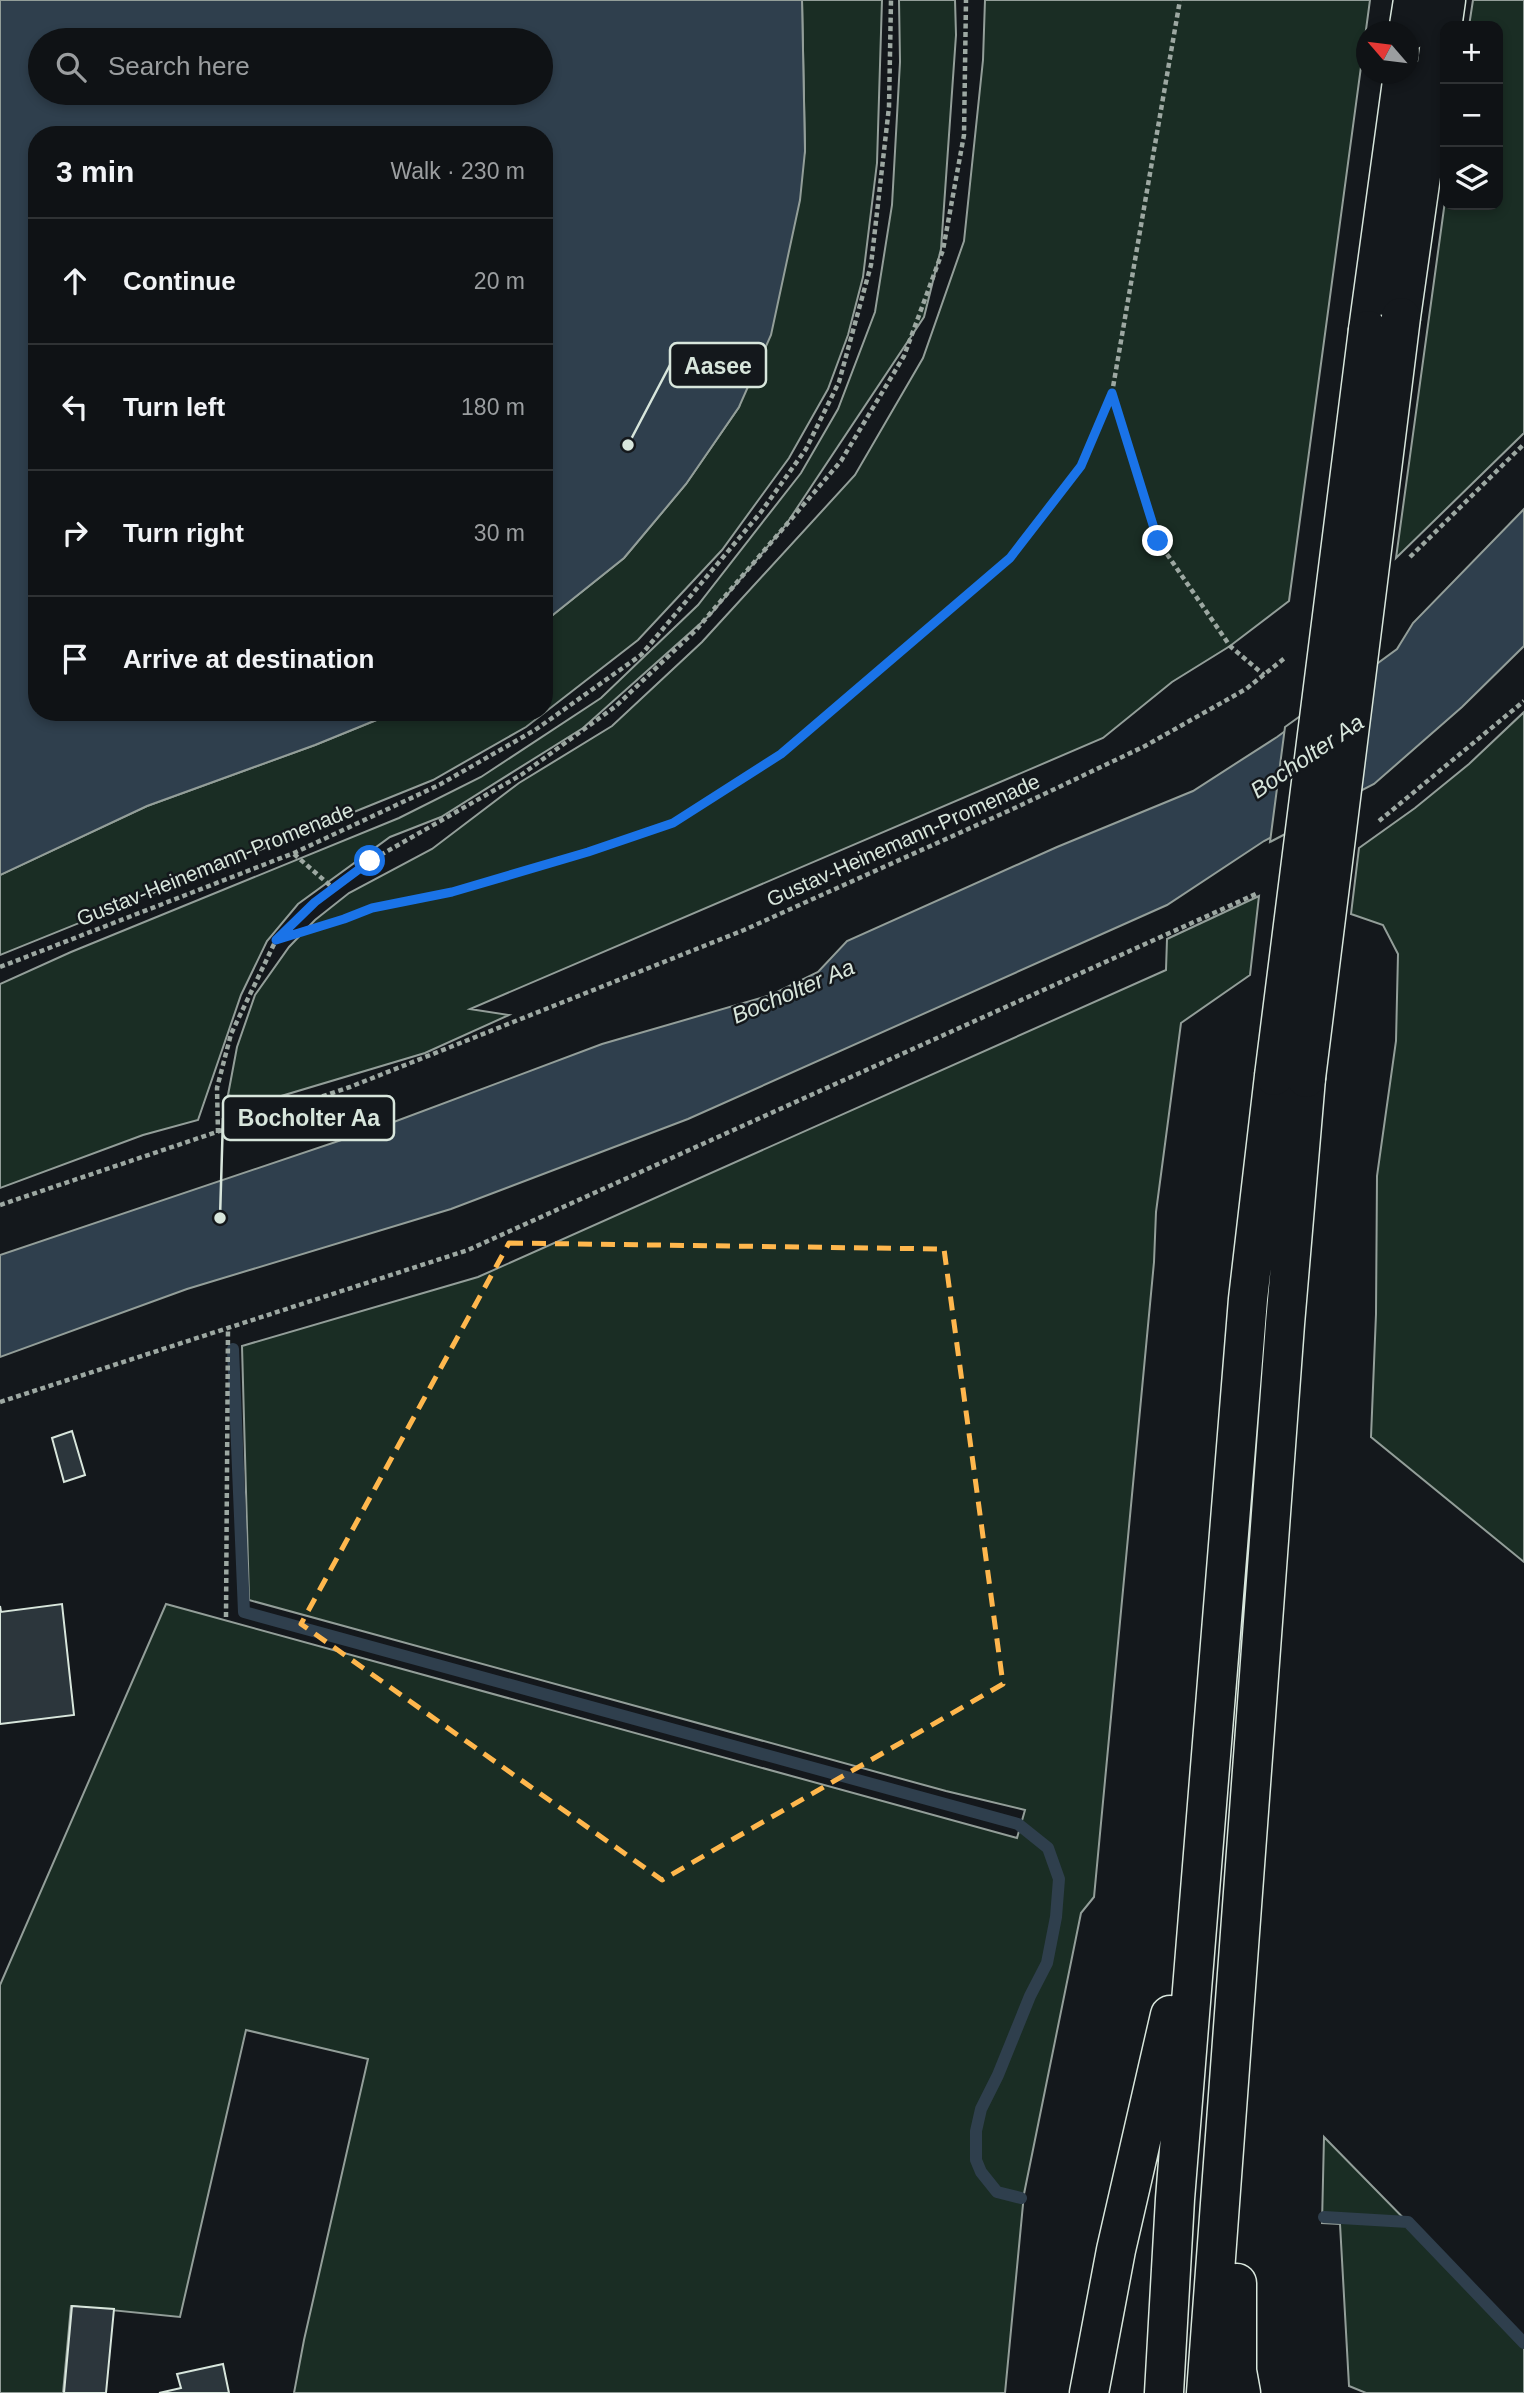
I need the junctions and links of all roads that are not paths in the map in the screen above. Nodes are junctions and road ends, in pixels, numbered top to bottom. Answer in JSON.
{"nodes":[{"id":1,"x":1413,"y":0,"type":"edge"},
{"id":2,"x":1446,"y":0,"type":"edge"},
{"id":3,"x":1410,"y":21,"type":"edge"},
{"id":4,"x":1402,"y":84,"type":"edge"},
{"id":5,"x":1385,"y":323,"type":"junction"},
{"id":6,"x":1290,"y":1077,"type":"junction"},
{"id":7,"x":1200,"y":1883,"type":"junction"},
{"id":8,"x":1239,"y":1943,"type":"junction"},
{"id":9,"x":1089,"y":2393,"type":"edge"},
{"id":10,"x":1164,"y":2393,"type":"edge"},
{"id":11,"x":1206,"y":2393,"type":"edge"},
{"id":12,"x":1241,"y":2393,"type":"edge"}],
"edges":[{"from":1,"to":3,"type":"highway"},
{"from":2,"to":5,"type":"highway"},
{"from":4,"to":5,"type":"highway"},
{"from":5,"to":6,"type":"highway","bridge":true},
{"from":6,"to":7,"type":"highway"},
{"from":6,"to":8,"type":"highway"},
{"from":7,"to":9,"type":"highway"},
{"from":7,"to":10,"type":"highway"},
{"from":8,"to":11,"type":"highway"},
{"from":8,"to":12,"type":"highway"}]}
